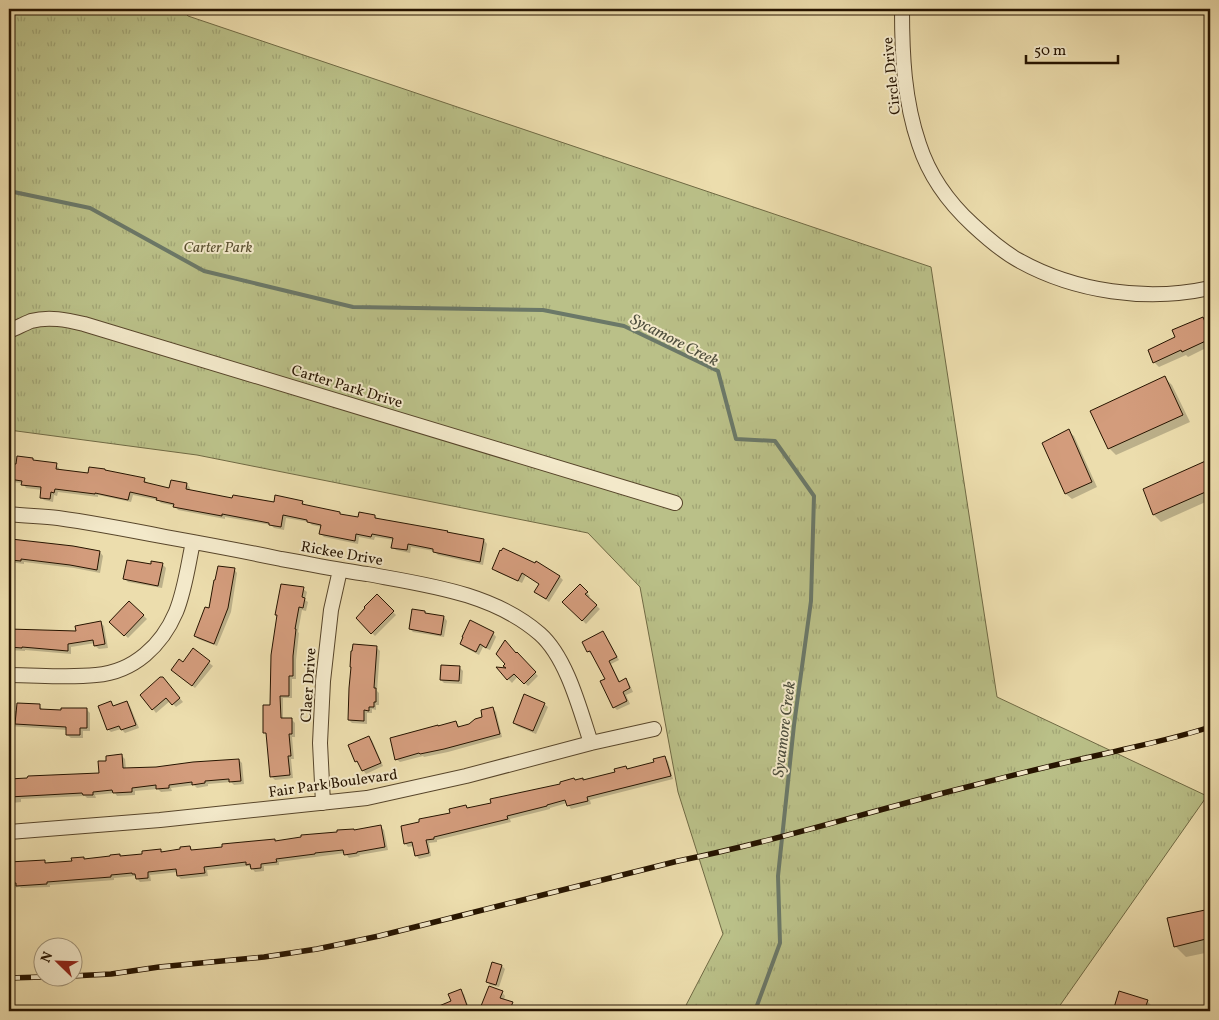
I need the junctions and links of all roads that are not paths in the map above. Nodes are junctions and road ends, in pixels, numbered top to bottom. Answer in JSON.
{"nodes":[{"id":1,"x":902,"y":9,"type":"edge"},
{"id":2,"x":1210,"y":288,"type":"edge"},
{"id":3,"x":9,"y":331,"type":"edge"},
{"id":4,"x":675,"y":503,"type":"dead end"},
{"id":5,"x":9,"y":514,"type":"edge"},
{"id":6,"x":193,"y":542,"type":"junction"},
{"id":7,"x":340,"y":570,"type":"junction"},
{"id":8,"x":9,"y":675,"type":"edge"},
{"id":9,"x":654,"y":729,"type":"dead end"},
{"id":10,"x":590,"y":743,"type":"junction"},
{"id":11,"x":323,"y":803,"type":"junction"},
{"id":12,"x":9,"y":832,"type":"edge"}],
"edges":[{"from":1,"to":2,"type":"street","name":"Circle Drive"},
{"from":3,"to":4,"type":"street","name":"Carter Park Drive"},
{"from":5,"to":6,"type":"street","name":"Rickee Drive"},
{"from":6,"to":7,"type":"street","name":"Rickee Drive"},
{"from":6,"to":8,"type":"street"},
{"from":7,"to":10,"type":"street","name":"Rickee Drive"},
{"from":7,"to":11,"type":"street","name":"Claer Drive"},
{"from":9,"to":10,"type":"street","name":"Fair Park Boulevard"},
{"from":10,"to":11,"type":"street","name":"Fair Park Boulevard"},
{"from":11,"to":12,"type":"street","name":"Fair Park Boulevard"}]}
